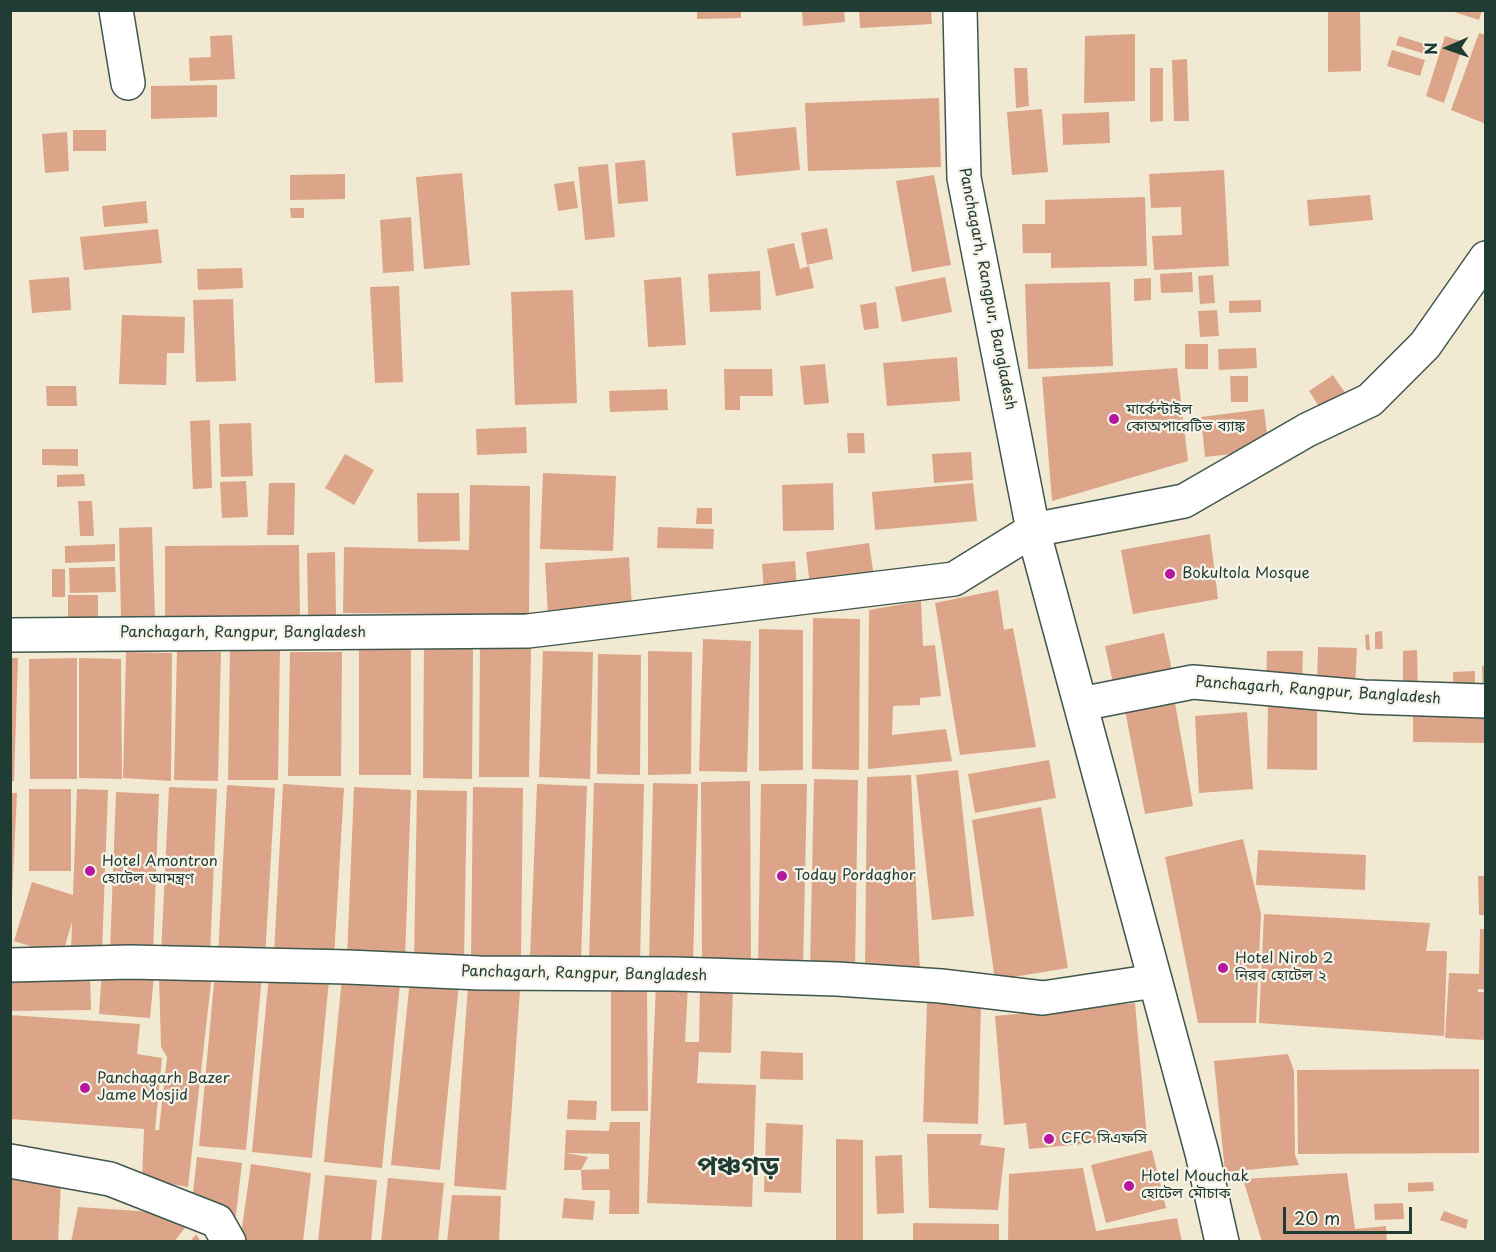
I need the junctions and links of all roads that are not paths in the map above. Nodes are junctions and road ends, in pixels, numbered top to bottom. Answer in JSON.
{"nodes":[{"id":1,"x":116,"y":10,"type":"edge"},
{"id":2,"x":960,"y":10,"type":"edge"},
{"id":3,"x":128,"y":83,"type":"dead end"},
{"id":4,"x":1485,"y":258,"type":"edge"},
{"id":5,"x":1033,"y":530,"type":"junction"},
{"id":6,"x":10,"y":635,"type":"edge"},
{"id":7,"x":1485,"y":701,"type":"edge"},
{"id":8,"x":1081,"y":704,"type":"junction"},
{"id":9,"x":10,"y":965,"type":"edge"},
{"id":10,"x":1155,"y":981,"type":"junction"},
{"id":11,"x":10,"y":1161,"type":"edge"},
{"id":12,"x":229,"y":1242,"type":"edge"},
{"id":13,"x":1222,"y":1242,"type":"edge"}],
"edges":[{"from":1,"to":3,"type":"street"},
{"from":2,"to":5,"type":"street","name":"Panchagarh, Rangpur, Bangladesh"},
{"from":4,"to":5,"type":"street","name":"Panchagarh, Rangpur, Bangladesh"},
{"from":5,"to":6,"type":"street","name":"Panchagarh, Rangpur, Bangladesh"},
{"from":5,"to":8,"type":"street","name":"Panchagarh, Rangpur, Bangladesh"},
{"from":7,"to":8,"type":"street","name":"Panchagarh, Rangpur, Bangladesh"},
{"from":8,"to":10,"type":"street","name":"Panchagarh, Rangpur, Bangladesh"},
{"from":9,"to":10,"type":"street","name":"Panchagarh, Rangpur, Bangladesh"},
{"from":10,"to":13,"type":"street","name":"Panchagarh, Rangpur, Bangladesh"},
{"from":11,"to":12,"type":"street"}]}
